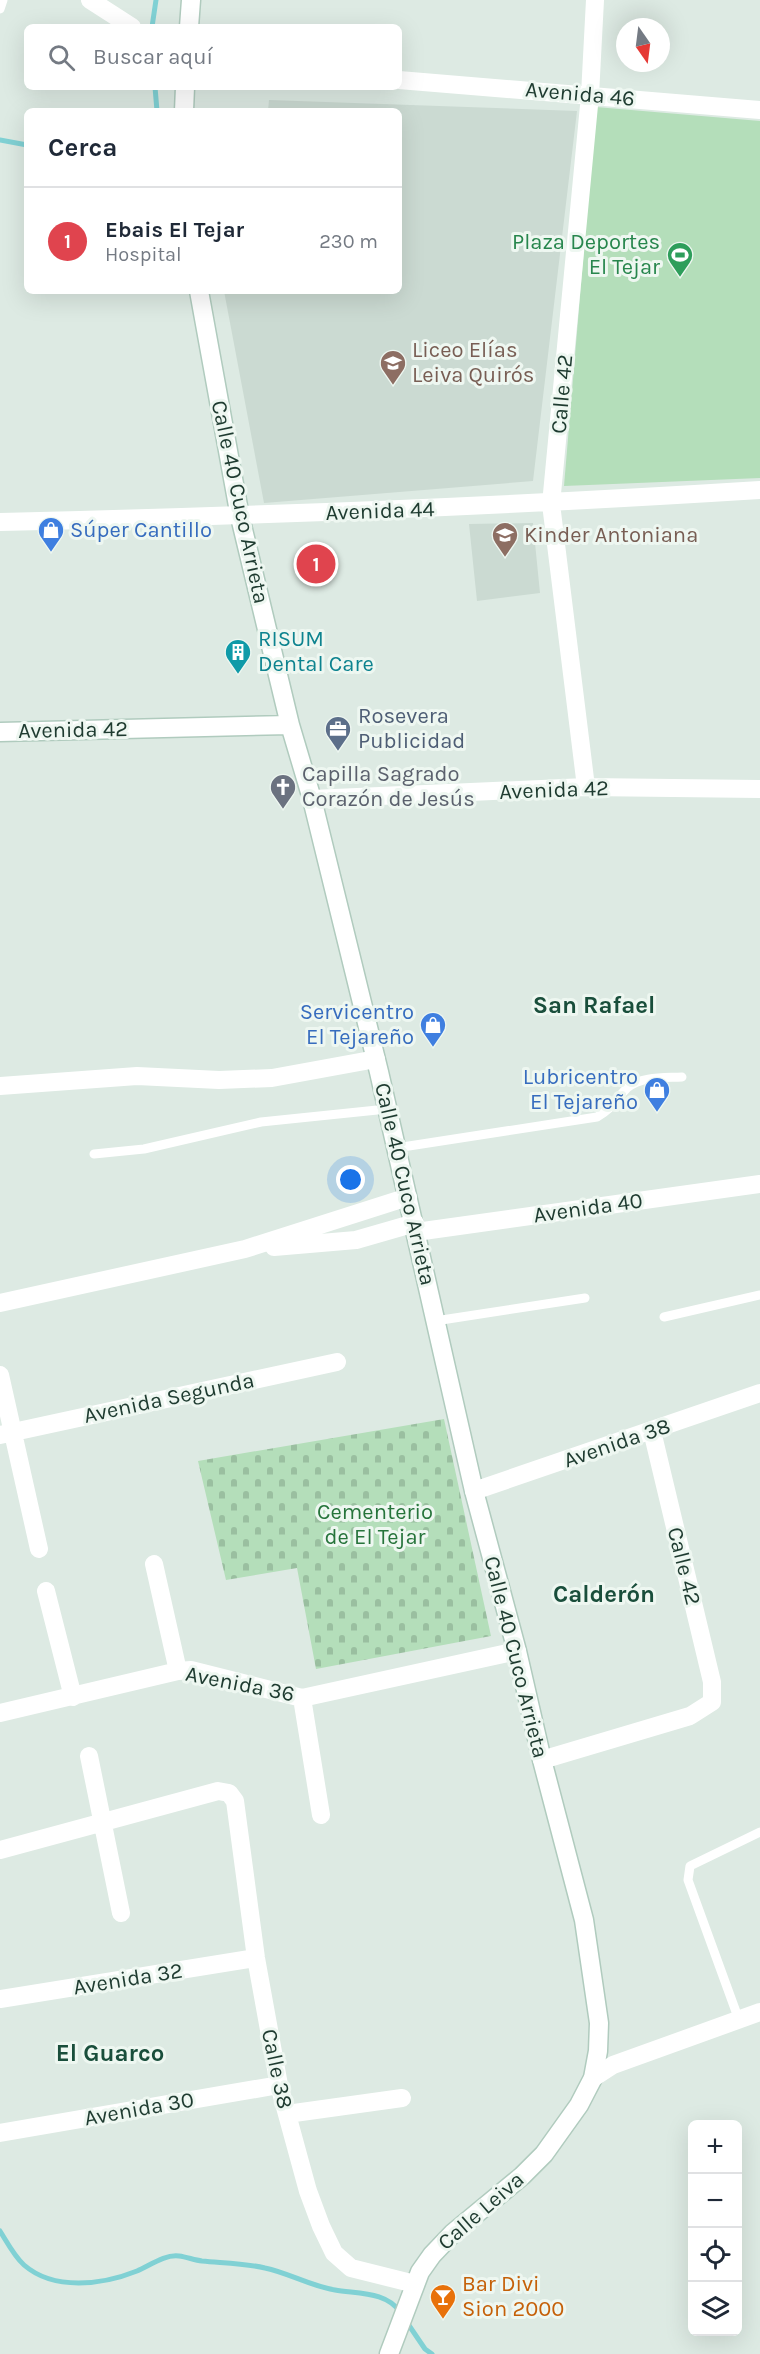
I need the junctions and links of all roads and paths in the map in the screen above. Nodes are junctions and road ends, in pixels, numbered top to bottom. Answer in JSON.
{"nodes":[{"id":1,"x":3,"y":0,"type":"edge"},
{"id":2,"x":90,"y":0,"type":"edge"},
{"id":3,"x":191,"y":0,"type":"edge"},
{"id":4,"x":595,"y":0,"type":"edge"},
{"id":5,"x":0,"y":9,"type":"edge"},
{"id":6,"x":127,"y":24,"type":"edge"},
{"id":7,"x":189,"y":24,"type":"edge"},
{"id":8,"x":402,"y":80,"type":"edge"},
{"id":9,"x":185,"y":90,"type":"edge"},
{"id":10,"x":590,"y":95,"type":"junction"},
{"id":11,"x":184,"y":108,"type":"edge"},
{"id":12,"x":760,"y":110,"type":"edge"},
{"id":13,"x":200,"y":294,"type":"edge"},
{"id":14,"x":760,"y":490,"type":"edge"},
{"id":15,"x":551,"y":504,"type":"junction"},
{"id":16,"x":240,"y":517,"type":"junction"},
{"id":17,"x":0,"y":522,"type":"edge"},
{"id":18,"x":290,"y":725,"type":"junction"},
{"id":19,"x":0,"y":732,"type":"edge"},
{"id":20,"x":586,"y":788,"type":"junction"},
{"id":21,"x":760,"y":789,"type":"edge"},
{"id":22,"x":312,"y":799,"type":"junction"},
{"id":23,"x":376,"y":1059,"type":"junction"},
{"id":24,"x":682,"y":1077,"type":"dead end"},
{"id":25,"x":0,"y":1086,"type":"edge"},
{"id":26,"x":387,"y":1108,"type":"junction"},
{"id":27,"x":396,"y":1148,"type":"junction"},
{"id":28,"x":94,"y":1154,"type":"dead end"},
{"id":29,"x":760,"y":1184,"type":"edge"},
{"id":30,"x":408,"y":1197,"type":"junction"},
{"id":31,"x":416,"y":1228,"type":"junction"},
{"id":32,"x":245,"y":1249,"type":"junction"},
{"id":33,"x":760,"y":1295,"type":"edge"},
{"id":34,"x":585,"y":1298,"type":"dead end"},
{"id":35,"x":0,"y":1302,"type":"edge"},
{"id":36,"x":664,"y":1317,"type":"dead end"},
{"id":37,"x":435,"y":1321,"type":"junction"},
{"id":38,"x":337,"y":1362,"type":"dead end"},
{"id":39,"x":0,"y":1375,"type":"edge"},
{"id":40,"x":760,"y":1393,"type":"edge"},
{"id":41,"x":652,"y":1431,"type":"junction"},
{"id":42,"x":6,"y":1433,"type":"edge"},
{"id":43,"x":474,"y":1491,"type":"junction"},
{"id":44,"x":39,"y":1549,"type":"dead end"},
{"id":45,"x":154,"y":1564,"type":"dead end"},
{"id":46,"x":46,"y":1591,"type":"dead end"},
{"id":47,"x":517,"y":1651,"type":"junction"},
{"id":48,"x":178,"y":1671,"type":"junction"},
{"id":49,"x":73,"y":1697,"type":"junction"},
{"id":50,"x":302,"y":1698,"type":"junction"},
{"id":51,"x":0,"y":1713,"type":"edge"},
{"id":52,"x":89,"y":1756,"type":"dead end"},
{"id":53,"x":542,"y":1760,"type":"junction"},
{"id":54,"x":321,"y":1815,"type":"dead end"},
{"id":55,"x":103,"y":1822,"type":"junction"},
{"id":56,"x":760,"y":1832,"type":"edge"},
{"id":57,"x":0,"y":1850,"type":"edge"},
{"id":58,"x":121,"y":1913,"type":"dead end"},
{"id":59,"x":256,"y":1958,"type":"junction"},
{"id":60,"x":0,"y":1999,"type":"edge"},
{"id":61,"x":760,"y":2012,"type":"edge"},
{"id":62,"x":739,"y":2020,"type":"junction"},
{"id":63,"x":593,"y":2078,"type":"junction"},
{"id":64,"x":279,"y":2085,"type":"junction"},
{"id":65,"x":402,"y":2097,"type":"dead end"},
{"id":66,"x":287,"y":2114,"type":"junction"},
{"id":67,"x":0,"y":2133,"type":"edge"},
{"id":68,"x":415,"y":2284,"type":"junction"},
{"id":69,"x":389,"y":2354,"type":"edge"}],
"edges":[{"from":1,"to":5,"type":"lane"},
{"from":2,"to":6,"type":"street"},
{"from":3,"to":7,"type":"street"},
{"from":4,"to":10,"type":"street","name":"Calle 42"},
{"from":8,"to":10,"type":"street","name":"Avenida 46"},
{"from":9,"to":11,"type":"street"},
{"from":10,"to":12,"type":"street","name":"Avenida 46"},
{"from":10,"to":15,"type":"street","name":"Calle 42"},
{"from":13,"to":16,"type":"street","name":"Calle 40 Cuco Arrieta"},
{"from":14,"to":15,"type":"street","name":"Avenida 44"},
{"from":15,"to":16,"type":"street","name":"Avenida 44"},
{"from":15,"to":20,"type":"street","name":"Calle 42"},
{"from":16,"to":17,"type":"street","name":"Avenida 44"},
{"from":16,"to":18,"type":"street","name":"Calle 40 Cuco Arrieta"},
{"from":18,"to":19,"type":"street","name":"Avenida 42"},
{"from":18,"to":22,"type":"street","name":"Calle 40 Cuco Arrieta"},
{"from":20,"to":21,"type":"street","name":"Avenida 42"},
{"from":20,"to":22,"type":"street","name":"Avenida 42"},
{"from":22,"to":23,"type":"street","name":"Calle 40 Cuco Arrieta"},
{"from":23,"to":25,"type":"street"},
{"from":23,"to":26,"type":"street","name":"Calle 40 Cuco Arrieta"},
{"from":24,"to":27,"type":"lane"},
{"from":26,"to":27,"type":"street","name":"Calle 40 Cuco Arrieta"},
{"from":26,"to":28,"type":"lane"},
{"from":27,"to":30,"type":"street","name":"Calle 40 Cuco Arrieta"},
{"from":29,"to":31,"type":"street","name":"Avenida 40"},
{"from":30,"to":31,"type":"street","name":"Calle 40 Cuco Arrieta"},
{"from":30,"to":32,"type":"street"},
{"from":31,"to":32,"type":"street","name":"Avenida 40"},
{"from":31,"to":37,"type":"street","name":"Calle 40 Cuco Arrieta"},
{"from":32,"to":35,"type":"street"},
{"from":33,"to":36,"type":"lane"},
{"from":34,"to":37,"type":"lane"},
{"from":37,"to":43,"type":"street","name":"Calle 40 Cuco Arrieta"},
{"from":38,"to":42,"type":"street","name":"Avenida Segunda"},
{"from":39,"to":42,"type":"street"},
{"from":40,"to":41,"type":"street","name":"Avenida 38"},
{"from":41,"to":43,"type":"street","name":"Avenida 38"},
{"from":41,"to":53,"type":"street","name":"Calle 42"},
{"from":42,"to":44,"type":"street"},
{"from":43,"to":47,"type":"street","name":"Calle 40 Cuco Arrieta"},
{"from":45,"to":48,"type":"street"},
{"from":46,"to":49,"type":"street"},
{"from":47,"to":50,"type":"street","name":"Avenida 36"},
{"from":47,"to":53,"type":"street","name":"Calle 40 Cuco Arrieta"},
{"from":48,"to":49,"type":"street","name":"Avenida 36"},
{"from":48,"to":50,"type":"street","name":"Avenida 36"},
{"from":49,"to":51,"type":"street","name":"Avenida 36"},
{"from":50,"to":54,"type":"street"},
{"from":52,"to":55,"type":"street"},
{"from":53,"to":63,"type":"street","name":"Calle 40 Cuco Arrieta"},
{"from":55,"to":57,"type":"street"},
{"from":55,"to":58,"type":"street"},
{"from":55,"to":59,"type":"street","name":"Calle 38"},
{"from":56,"to":62,"type":"lane"},
{"from":59,"to":60,"type":"street","name":"Avenida 32"},
{"from":59,"to":64,"type":"street","name":"Calle 38"},
{"from":61,"to":62,"type":"street"},
{"from":62,"to":63,"type":"street"},
{"from":63,"to":68,"type":"street","name":"Calle Leiva"},
{"from":64,"to":66,"type":"street","name":"Calle 38"},
{"from":64,"to":67,"type":"street","name":"Avenida 30"},
{"from":65,"to":66,"type":"street"},
{"from":66,"to":68,"type":"street","name":"Calle 38"},
{"from":68,"to":69,"type":"street","name":"Calle Leiva"}]}
